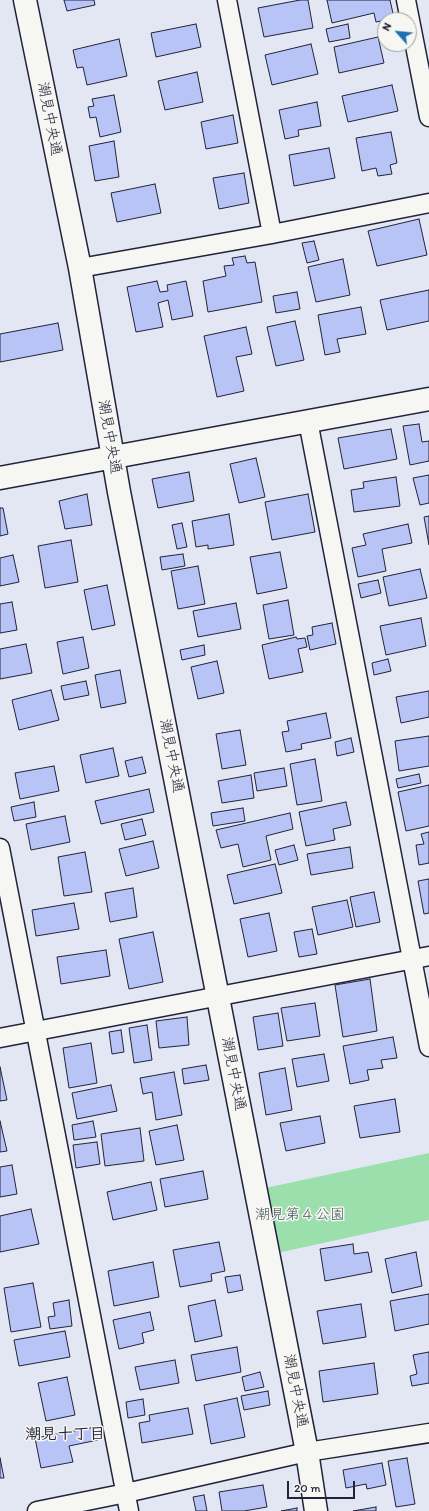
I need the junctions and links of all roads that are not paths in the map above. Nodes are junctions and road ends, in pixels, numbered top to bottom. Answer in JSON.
{"nodes":[{"id":1,"x":25,"y":0,"type":"edge"},
{"id":2,"x":227,"y":0,"type":"edge"},
{"id":3,"x":406,"y":0,"type":"edge"},
{"id":4,"x":429,"y":117,"type":"edge"},
{"id":5,"x":429,"y":203,"type":"edge"},
{"id":6,"x":272,"y":234,"type":"junction"},
{"id":7,"x":80,"y":268,"type":"junction"},
{"id":8,"x":429,"y":399,"type":"edge"},
{"id":9,"x":308,"y":421,"type":"junction"},
{"id":10,"x":112,"y":457,"type":"junction"},
{"id":11,"x":0,"y":478,"type":"edge"},
{"id":12,"x":0,"y":848,"type":"edge"},
{"id":13,"x":421,"y":958,"type":"edge"},
{"id":14,"x":218,"y":996,"type":"junction"},
{"id":15,"x":35,"y":1031,"type":"junction"},
{"id":16,"x":0,"y":1038,"type":"edge"},
{"id":17,"x":429,"y":1047,"type":"edge"},
{"id":18,"x":429,"y":1433,"type":"edge"},
{"id":19,"x":307,"y":1452,"type":"junction"},
{"id":20,"x":126,"y":1493,"type":"junction"},
{"id":21,"x":37,"y":1511,"type":"edge"},
{"id":22,"x":129,"y":1511,"type":"edge"},
{"id":23,"x":316,"y":1511,"type":"edge"}],
"edges":[{"from":1,"to":7,"type":"street","name":"潮見中央通"},
{"from":2,"to":6,"type":"street"},
{"from":3,"to":4,"type":"street"},
{"from":5,"to":6,"type":"street"},
{"from":6,"to":7,"type":"street"},
{"from":7,"to":10,"type":"street","name":"潮見中央通"},
{"from":8,"to":9,"type":"street"},
{"from":9,"to":10,"type":"street"},
{"from":9,"to":13,"type":"street"},
{"from":10,"to":11,"type":"street"},
{"from":10,"to":14,"type":"street","name":"潮見中央通"},
{"from":12,"to":15,"type":"street"},
{"from":13,"to":14,"type":"street"},
{"from":13,"to":17,"type":"street"},
{"from":14,"to":15,"type":"street"},
{"from":14,"to":19,"type":"street","name":"潮見中央通"},
{"from":15,"to":16,"type":"street"},
{"from":15,"to":20,"type":"street"},
{"from":18,"to":19,"type":"street"},
{"from":19,"to":20,"type":"street"},
{"from":19,"to":23,"type":"street","name":"潮見中央通"},
{"from":20,"to":21,"type":"street"},
{"from":20,"to":22,"type":"street"}]}
